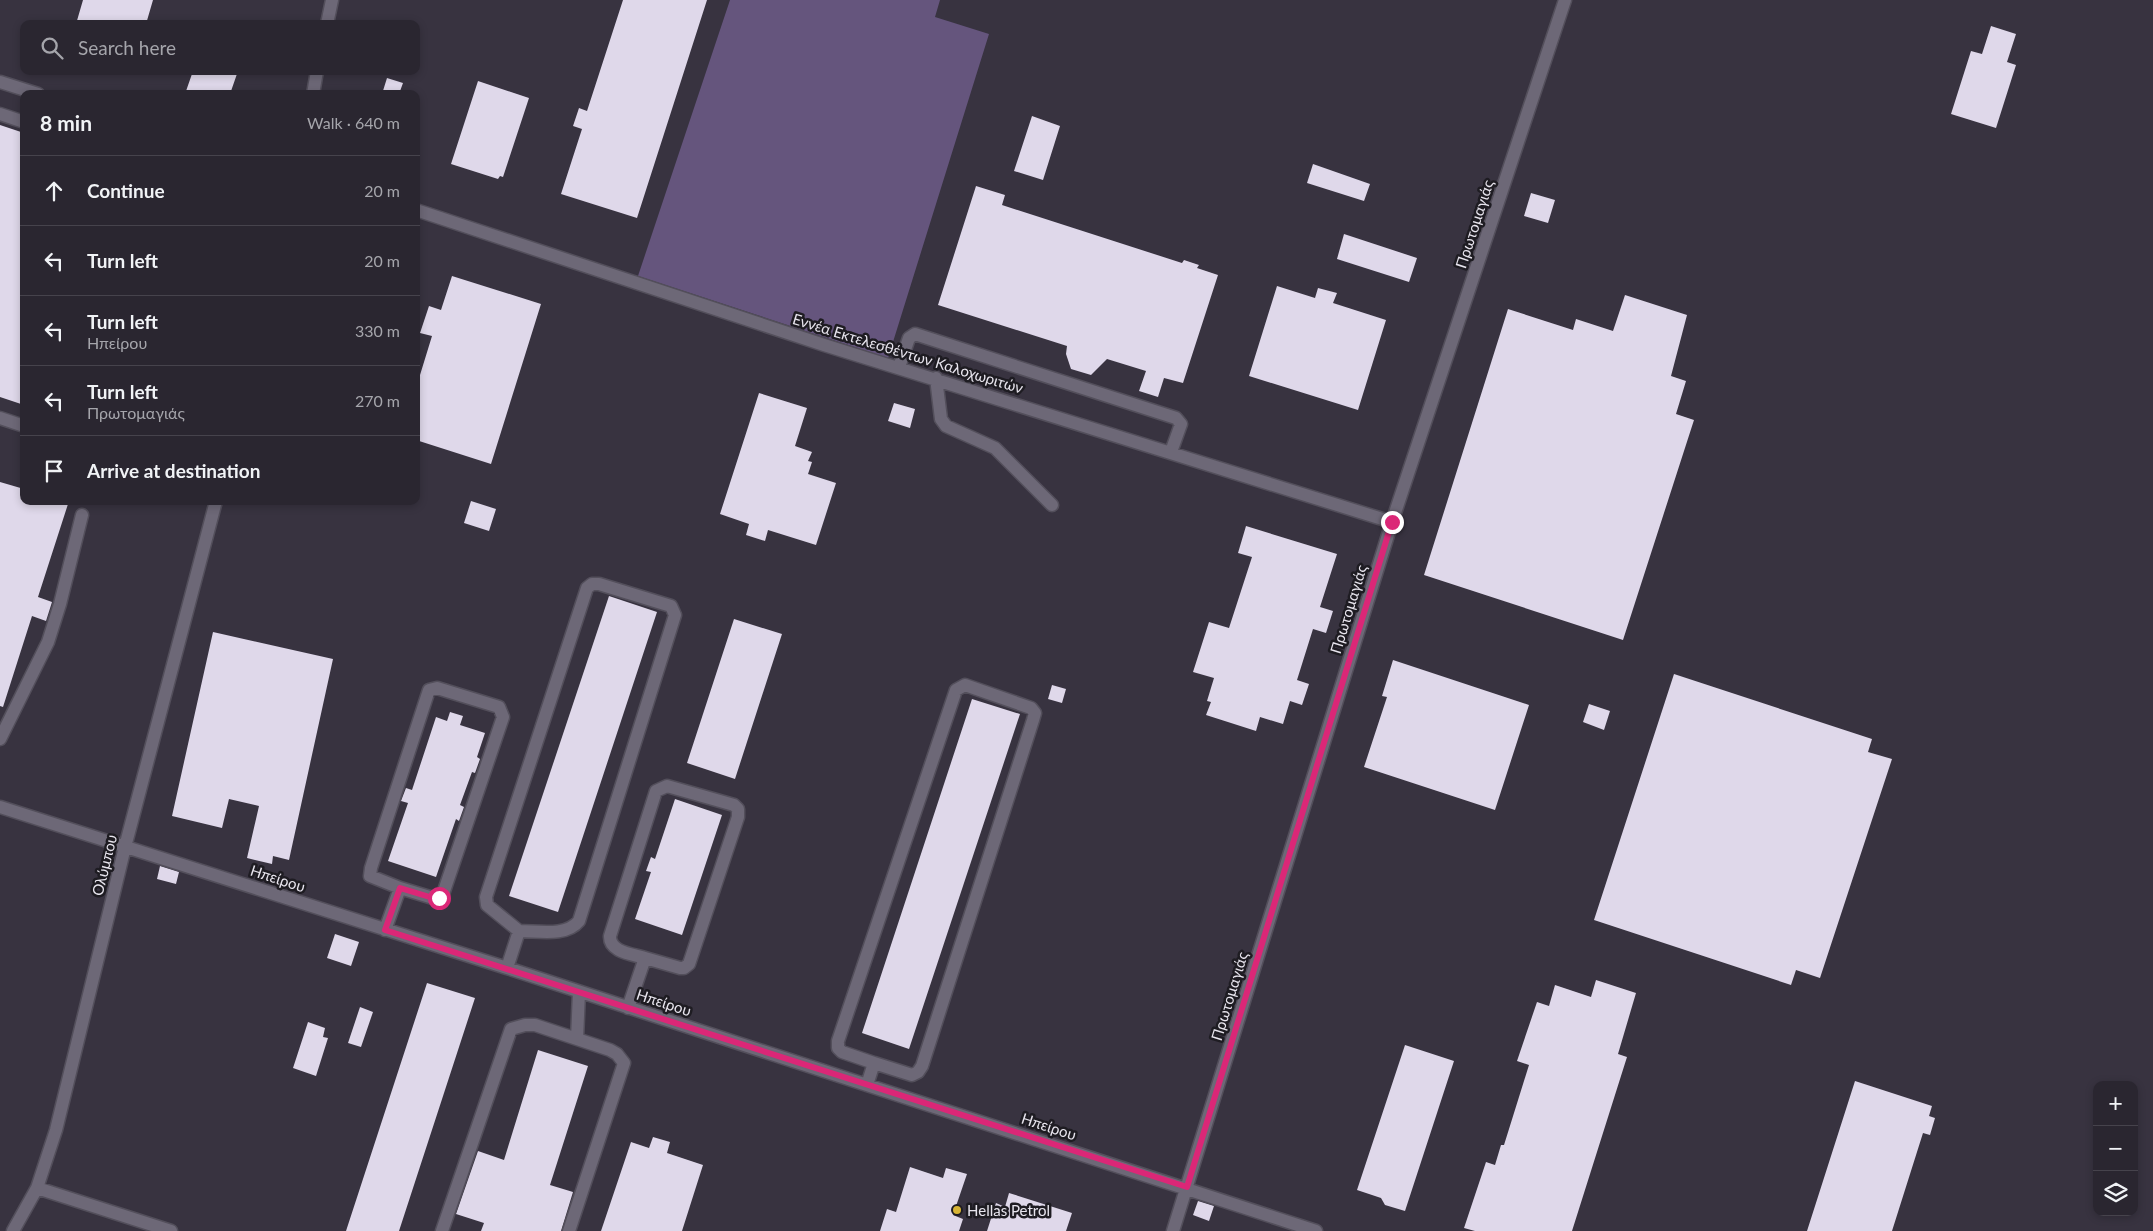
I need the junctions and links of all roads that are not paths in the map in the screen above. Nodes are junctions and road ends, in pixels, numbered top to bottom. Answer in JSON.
{"nodes":[{"id":1,"x":332,"y":0,"type":"edge"},
{"id":2,"x":1565,"y":0,"type":"edge"},
{"id":3,"x":328,"y":20,"type":"edge"},
{"id":4,"x":317,"y":75,"type":"edge"},
{"id":5,"x":0,"y":82,"type":"edge"},
{"id":6,"x":25,"y":90,"type":"edge"},
{"id":7,"x":314,"y":90,"type":"edge"},
{"id":8,"x":0,"y":114,"type":"edge"},
{"id":9,"x":20,"y":121,"type":"edge"},
{"id":10,"x":420,"y":211,"type":"edge"},
{"id":11,"x":898,"y":367,"type":"junction"},
{"id":12,"x":936,"y":378,"type":"junction"},
{"id":13,"x":0,"y":418,"type":"edge"},
{"id":14,"x":20,"y":425,"type":"edge"},
{"id":15,"x":1171,"y":452,"type":"junction"},
{"id":16,"x":215,"y":505,"type":"edge"},
{"id":17,"x":1052,"y":505,"type":"dead end"},
{"id":18,"x":82,"y":515,"type":"dead end"},
{"id":19,"x":1392,"y":522,"type":"junction"},
{"id":20,"x":0,"y":739,"type":"edge"},
{"id":21,"x":0,"y":807,"type":"edge"},
{"id":22,"x":125,"y":847,"type":"junction"},
{"id":23,"x":400,"y":888,"type":"junction"},
{"id":24,"x":385,"y":930,"type":"junction"},
{"id":25,"x":519,"y":931,"type":"junction"},
{"id":26,"x":645,"y":958,"type":"junction"},
{"id":27,"x":507,"y":968,"type":"junction"},
{"id":28,"x":579,"y":992,"type":"junction"},
{"id":29,"x":628,"y":1008,"type":"junction"},
{"id":30,"x":577,"y":1038,"type":"junction"},
{"id":31,"x":874,"y":1063,"type":"junction"},
{"id":32,"x":867,"y":1085,"type":"junction"},
{"id":33,"x":1187,"y":1187,"type":"junction"},
{"id":34,"x":37,"y":1188,"type":"junction"},
{"id":35,"x":13,"y":1231,"type":"edge"},
{"id":36,"x":171,"y":1231,"type":"edge"},
{"id":37,"x":442,"y":1231,"type":"edge"},
{"id":38,"x":569,"y":1231,"type":"edge"},
{"id":39,"x":1172,"y":1231,"type":"edge"},
{"id":40,"x":1316,"y":1231,"type":"edge"}],
"edges":[{"from":1,"to":3,"type":"street"},
{"from":2,"to":19,"type":"street","name":"Πρωτομαγιάς"},
{"from":4,"to":7,"type":"street"},
{"from":5,"to":6,"type":"street"},
{"from":8,"to":9,"type":"street"},
{"from":10,"to":11,"type":"street","name":"Εννέα Εκτελεσθέντων Καλοχωριτών"},
{"from":11,"to":12,"type":"street","name":"Εννέα Εκτελεσθέντων Καλοχωριτών"},
{"from":11,"to":15,"type":"street"},
{"from":12,"to":15,"type":"street","name":"Εννέα Εκτελεσθέντων Καλοχωριτών"},
{"from":12,"to":17,"type":"street"},
{"from":13,"to":14,"type":"street"},
{"from":15,"to":19,"type":"street","name":"Εννέα Εκτελεσθέντων Καλοχωριτών"},
{"from":16,"to":22,"type":"street","name":"Ολύμπου"},
{"from":18,"to":20,"type":"street"},
{"from":19,"to":33,"type":"street","name":"Πρωτομαγιάς"},
{"from":21,"to":22,"type":"street","name":"Ηπείρου"},
{"from":22,"to":24,"type":"street","name":"Ηπείρου"},
{"from":22,"to":34,"type":"street","name":"Ολύμπου"},
{"from":23,"to":23,"type":"street"},
{"from":23,"to":24,"type":"street"},
{"from":24,"to":27,"type":"street","name":"Ηπείρου"},
{"from":25,"to":25,"type":"street"},
{"from":25,"to":27,"type":"street"},
{"from":26,"to":26,"type":"street"},
{"from":26,"to":29,"type":"street"},
{"from":27,"to":28,"type":"street","name":"Ηπείρου"},
{"from":28,"to":29,"type":"street","name":"Ηπείρου"},
{"from":28,"to":30,"type":"street"},
{"from":29,"to":32,"type":"street","name":"Ηπείρου"},
{"from":30,"to":37,"type":"street"},
{"from":30,"to":38,"type":"street"},
{"from":31,"to":31,"type":"street"},
{"from":31,"to":32,"type":"street"},
{"from":32,"to":33,"type":"street","name":"Ηπείρου"},
{"from":33,"to":39,"type":"street","name":"Πρωτομαγιάς"},
{"from":33,"to":40,"type":"street","name":"Ηπείρου"},
{"from":34,"to":35,"type":"street","name":"Ολύμπου"},
{"from":34,"to":36,"type":"street"}]}
